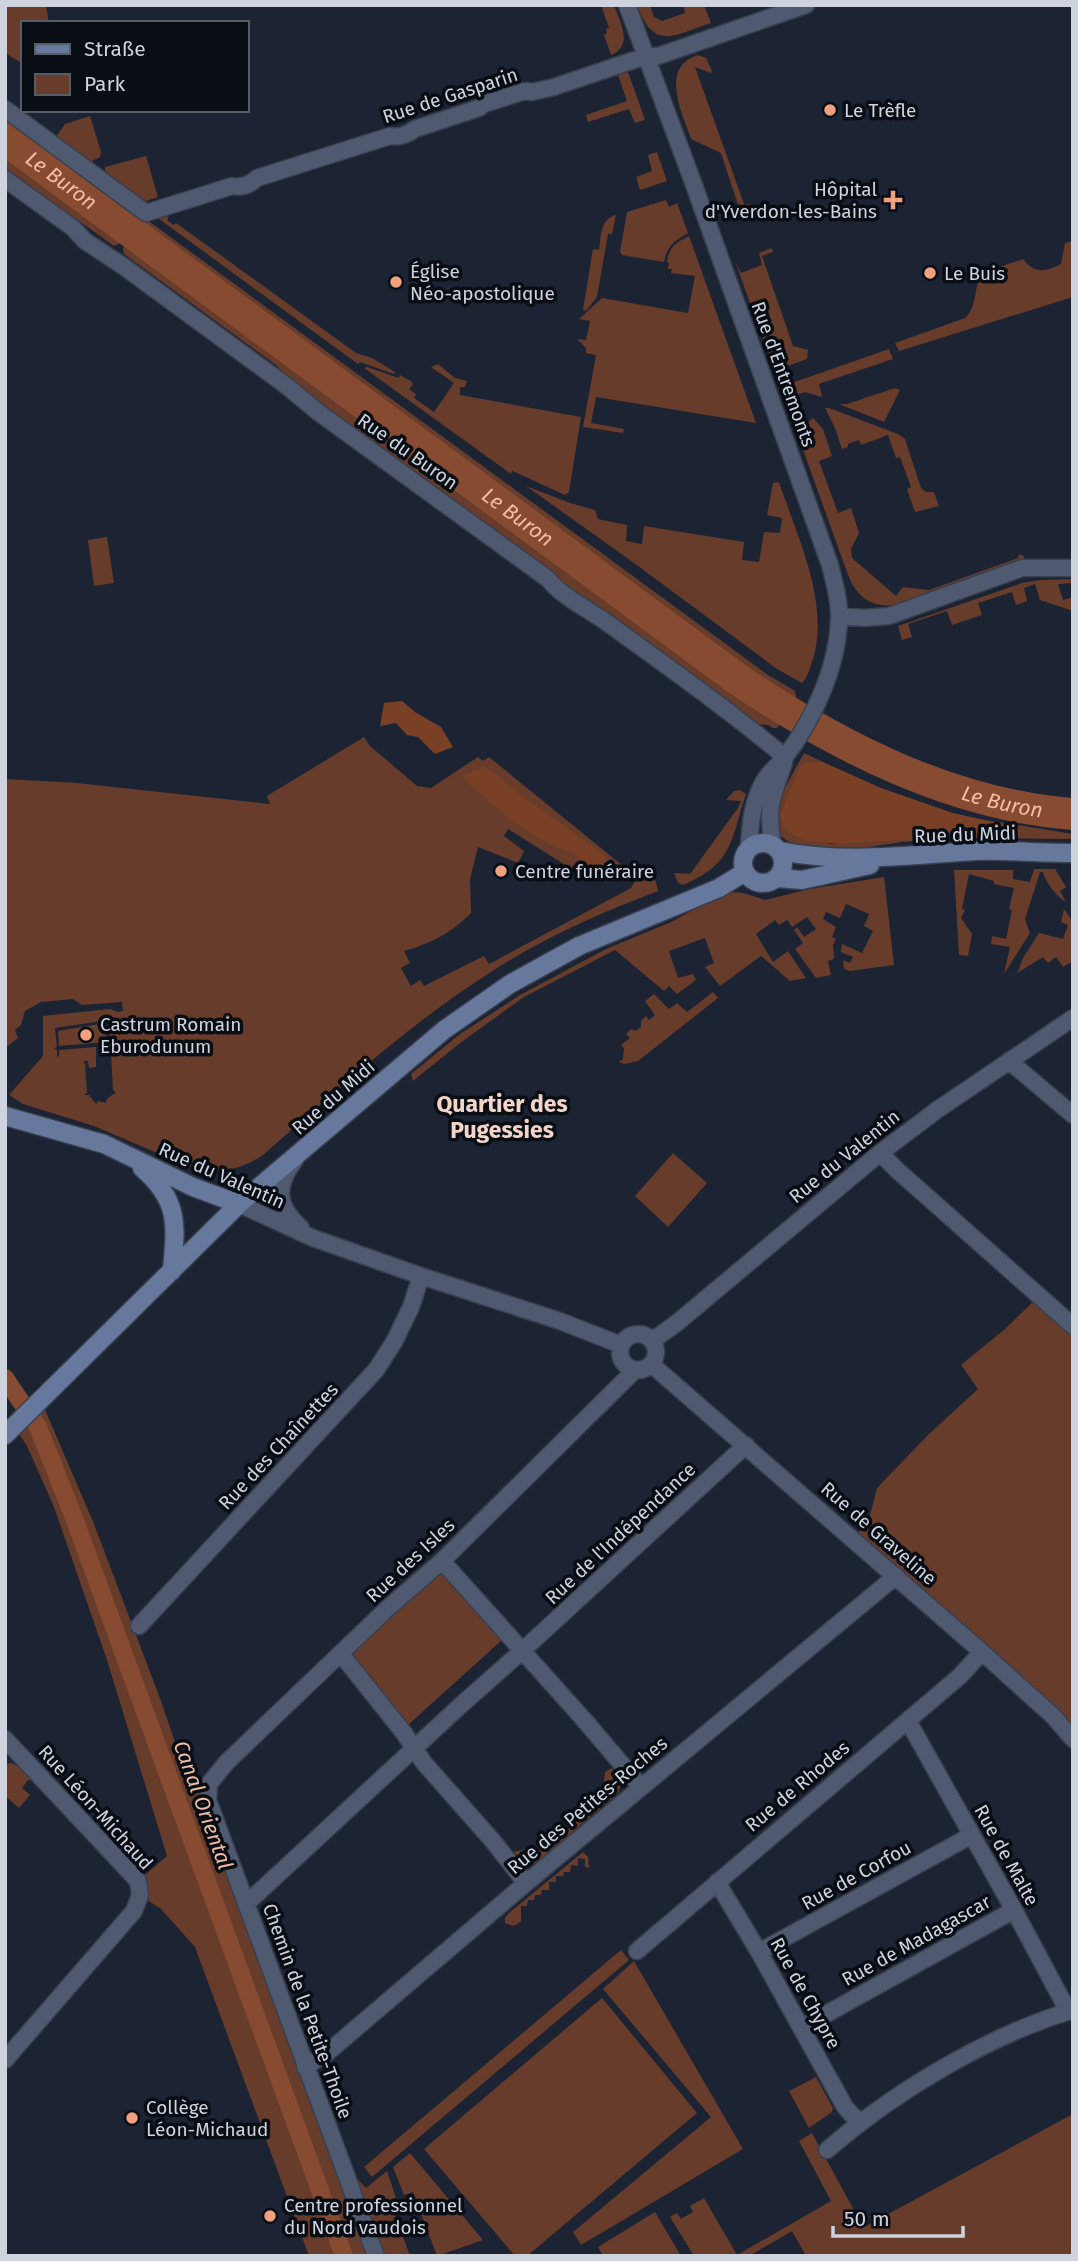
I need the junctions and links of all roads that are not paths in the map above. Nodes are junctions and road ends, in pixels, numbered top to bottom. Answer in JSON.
{"nodes":[{"id":1,"x":627,"y":5,"type":"edge"},
{"id":2,"x":806,"y":5,"type":"edge"},
{"id":3,"x":646,"y":55,"type":"junction"},
{"id":4,"x":5,"y":109,"type":"edge"},
{"id":5,"x":5,"y":179,"type":"edge"},
{"id":6,"x":1073,"y":568,"type":"edge"},
{"id":7,"x":839,"y":616,"type":"junction"},
{"id":8,"x":785,"y":757,"type":"junction"},
{"id":9,"x":776,"y":848,"type":"junction"},
{"id":10,"x":748,"y":849,"type":"junction"},
{"id":11,"x":1073,"y":853,"type":"edge"},
{"id":12,"x":901,"y":858,"type":"junction"},
{"id":13,"x":745,"y":872,"type":"junction"},
{"id":14,"x":777,"y":878,"type":"junction"},
{"id":15,"x":1073,"y":1018,"type":"edge"},
{"id":16,"x":1009,"y":1061,"type":"junction"},
{"id":17,"x":5,"y":1115,"type":"edge"},
{"id":18,"x":1073,"y":1115,"type":"edge"},
{"id":19,"x":113,"y":1148,"type":"junction"},
{"id":20,"x":301,"y":1153,"type":"junction"},
{"id":21,"x":880,"y":1153,"type":"junction"},
{"id":22,"x":239,"y":1204,"type":"junction"},
{"id":23,"x":313,"y":1238,"type":"junction"},
{"id":24,"x":172,"y":1271,"type":"junction"},
{"id":25,"x":421,"y":1276,"type":"junction"},
{"id":26,"x":1073,"y":1326,"type":"edge"},
{"id":27,"x":652,"y":1341,"type":"junction"},
{"id":28,"x":621,"y":1345,"type":"junction"},
{"id":29,"x":651,"y":1364,"type":"junction"},
{"id":30,"x":635,"y":1370,"type":"junction"},
{"id":31,"x":10,"y":1430,"type":"edge"},
{"id":32,"x":746,"y":1445,"type":"junction"},
{"id":33,"x":442,"y":1561,"type":"junction"},
{"id":34,"x":896,"y":1576,"type":"junction"},
{"id":35,"x":139,"y":1626,"type":"dead end"},
{"id":36,"x":522,"y":1651,"type":"junction"},
{"id":37,"x":982,"y":1652,"type":"junction"},
{"id":38,"x":341,"y":1654,"type":"junction"},
{"id":39,"x":908,"y":1721,"type":"junction"},
{"id":40,"x":1073,"y":1739,"type":"edge"},
{"id":41,"x":7,"y":1746,"type":"edge"},
{"id":42,"x":415,"y":1748,"type":"junction"},
{"id":43,"x":212,"y":1779,"type":"joint"},
{"id":44,"x":641,"y":1787,"type":"junction"},
{"id":45,"x":972,"y":1835,"type":"junction"},
{"id":46,"x":717,"y":1882,"type":"junction"},
{"id":47,"x":526,"y":1883,"type":"junction"},
{"id":48,"x":246,"y":1904,"type":"junction"},
{"id":49,"x":1014,"y":1910,"type":"junction"},
{"id":50,"x":636,"y":1951,"type":"dead end"},
{"id":51,"x":760,"y":1952,"type":"junction"},
{"id":52,"x":1071,"y":2010,"type":"edge"},
{"id":53,"x":801,"y":2028,"type":"junction"},
{"id":54,"x":5,"y":2060,"type":"edge"},
{"id":55,"x":305,"y":2067,"type":"junction"},
{"id":56,"x":861,"y":2120,"type":"junction"},
{"id":57,"x":827,"y":2150,"type":"dead end"},
{"id":58,"x":376,"y":2256,"type":"edge"}],
"edges":[{"from":1,"to":3,"type":"street","name":"Rue d'Entremonts"},
{"from":2,"to":3,"type":"street","name":"Rue de Gasparin"},
{"from":3,"to":4,"type":"street","name":"Rue de Gasparin"},
{"from":3,"to":7,"type":"street","name":"Rue d'Entremonts"},
{"from":5,"to":8,"type":"street","name":"Rue du Buron"},
{"from":6,"to":7,"type":"street"},
{"from":7,"to":8,"type":"street","name":"Rue d'Entremonts"},
{"from":8,"to":9,"type":"street","name":"Rue d'Entremonts"},
{"from":8,"to":10,"type":"street","name":"Rue d'Entremonts"},
{"from":9,"to":10,"type":"main road"},
{"from":9,"to":12,"type":"main road","name":"Rue du Midi"},
{"from":9,"to":14,"type":"main road"},
{"from":10,"to":13,"type":"main road"},
{"from":11,"to":12,"type":"main road","name":"Rue du Midi"},
{"from":12,"to":14,"type":"main road","name":"Rue du Midi"},
{"from":13,"to":14,"type":"main road"},
{"from":13,"to":20,"type":"main road","name":"Rue du Midi"},
{"from":15,"to":16,"type":"street","name":"Rue du Valentin"},
{"from":16,"to":18,"type":"street"},
{"from":16,"to":21,"type":"street","name":"Rue du Valentin"},
{"from":17,"to":19,"type":"main road","name":"Rue du Valentin"},
{"from":19,"to":22,"type":"main road","name":"Rue du Valentin"},
{"from":19,"to":24,"type":"main road","name":"Rue du Valentin"},
{"from":20,"to":22,"type":"main road","name":"Rue du Midi"},
{"from":20,"to":23,"type":"street","name":"Rue du Valentin"},
{"from":21,"to":26,"type":"street"},
{"from":21,"to":27,"type":"street","name":"Rue du Valentin"},
{"from":22,"to":23,"type":"street","name":"Rue du Valentin"},
{"from":22,"to":24,"type":"main road","name":"Rue du Midi"},
{"from":23,"to":25,"type":"street","name":"Rue du Valentin"},
{"from":24,"to":31,"type":"main road","name":"Rue du Midi"},
{"from":25,"to":28,"type":"street","name":"Rue du Valentin"},
{"from":25,"to":35,"type":"street","name":"Rue des Chaînettes"},
{"from":27,"to":28,"type":"street"},
{"from":27,"to":29,"type":"street"},
{"from":28,"to":30,"type":"street"},
{"from":29,"to":30,"type":"street"},
{"from":29,"to":32,"type":"street","name":"Rue de Graveline"},
{"from":30,"to":33,"type":"street","name":"Rue des Isles"},
{"from":32,"to":34,"type":"street","name":"Rue de Graveline"},
{"from":32,"to":36,"type":"street","name":"Rue de l'Indépendance"},
{"from":33,"to":36,"type":"street"},
{"from":33,"to":38,"type":"street","name":"Rue des Isles"},
{"from":34,"to":37,"type":"street","name":"Rue de Graveline"},
{"from":34,"to":44,"type":"street","name":"Rue des Petites-Roches"},
{"from":36,"to":42,"type":"street","name":"Rue de l'Indépendance"},
{"from":36,"to":44,"type":"street"},
{"from":37,"to":39,"type":"street","name":"Rue de Rhodes"},
{"from":37,"to":40,"type":"street","name":"Rue de Graveline"},
{"from":38,"to":42,"type":"street"},
{"from":38,"to":43,"type":"street","name":"Rue des Isles"},
{"from":39,"to":45,"type":"street","name":"Rue de Malte"},
{"from":39,"to":46,"type":"street","name":"Rue de Rhodes"},
{"from":41,"to":54,"type":"street","name":"Rue Léon-Michaud"},
{"from":42,"to":47,"type":"street"},
{"from":42,"to":48,"type":"street","name":"Rue de l'Indépendance"},
{"from":43,"to":48,"type":"street","name":"Chemin de la Petite-Thoile"},
{"from":44,"to":47,"type":"street","name":"Rue des Petites-Roches"},
{"from":45,"to":49,"type":"street","name":"Rue de Malte"},
{"from":45,"to":51,"type":"street","name":"Rue de Corfou"},
{"from":46,"to":50,"type":"street","name":"Rue de Rhodes"},
{"from":46,"to":51,"type":"street","name":"Rue de Chypre"},
{"from":47,"to":55,"type":"street","name":"Rue des Petites-Roches"},
{"from":48,"to":55,"type":"street","name":"Chemin de la Petite-Thoile"},
{"from":49,"to":52,"type":"street","name":"Rue de Malte"},
{"from":49,"to":53,"type":"street","name":"Rue de Madagascar"},
{"from":51,"to":53,"type":"street","name":"Rue de Chypre"},
{"from":52,"to":56,"type":"street"},
{"from":53,"to":56,"type":"street","name":"Rue de Chypre"},
{"from":55,"to":58,"type":"street","name":"Chemin de la Petite-Thoile"},
{"from":56,"to":57,"type":"street"}]}
